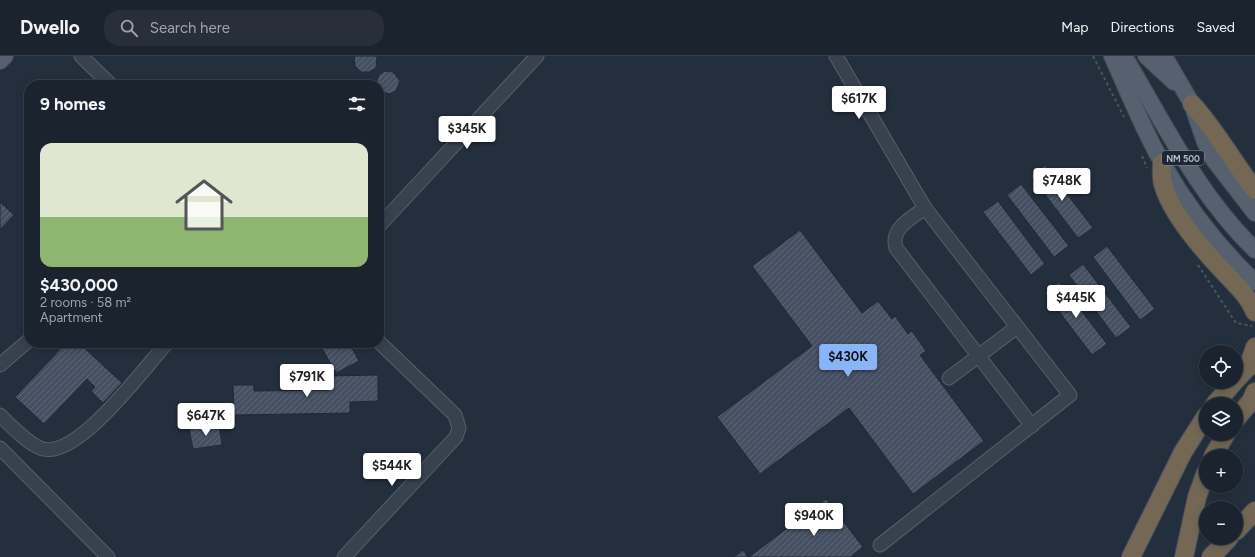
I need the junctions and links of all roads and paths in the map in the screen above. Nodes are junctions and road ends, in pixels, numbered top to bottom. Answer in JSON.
{"nodes":[{"id":1,"x":5,"y":56,"type":"edge"},
{"id":2,"x":81,"y":56,"type":"edge"},
{"id":3,"x":537,"y":56,"type":"edge"},
{"id":4,"x":836,"y":56,"type":"edge"},
{"id":5,"x":1112,"y":56,"type":"edge"},
{"id":6,"x":1124,"y":56,"type":"edge"},
{"id":7,"x":1146,"y":56,"type":"edge"},
{"id":8,"x":1164,"y":56,"type":"edge"},
{"id":9,"x":0,"y":61,"type":"edge"},
{"id":10,"x":106,"y":80,"type":"edge"},
{"id":11,"x":1189,"y":99,"type":"junction"},
{"id":12,"x":1162,"y":163,"type":"junction"},
{"id":13,"x":1255,"y":190,"type":"edge"},
{"id":14,"x":925,"y":208,"type":"junction"},
{"id":15,"x":1255,"y":213,"type":"edge"},
{"id":16,"x":384,"y":221,"type":"edge"},
{"id":17,"x":1255,"y":250,"type":"edge"},
{"id":18,"x":1255,"y":282,"type":"edge"},
{"id":19,"x":1255,"y":312,"type":"edge"},
{"id":20,"x":1017,"y":326,"type":"junction"},
{"id":21,"x":24,"y":344,"type":"edge"},
{"id":22,"x":384,"y":347,"type":"edge"},
{"id":23,"x":1255,"y":347,"type":"edge"},
{"id":24,"x":163,"y":348,"type":"edge"},
{"id":25,"x":978,"y":356,"type":"junction"},
{"id":26,"x":0,"y":365,"type":"edge"},
{"id":27,"x":1243,"y":373,"type":"edge"},
{"id":28,"x":949,"y":378,"type":"dead end"},
{"id":29,"x":1229,"y":389,"type":"edge"},
{"id":30,"x":1221,"y":397,"type":"edge"},
{"id":31,"x":1254,"y":398,"type":"edge"},
{"id":32,"x":1243,"y":411,"type":"edge"},
{"id":33,"x":0,"y":415,"type":"edge"},
{"id":34,"x":1032,"y":426,"type":"junction"},
{"id":35,"x":1199,"y":427,"type":"edge"},
{"id":36,"x":0,"y":448,"type":"edge"},
{"id":37,"x":1199,"y":491,"type":"edge"},
{"id":38,"x":1255,"y":511,"type":"edge"},
{"id":39,"x":1243,"y":523,"type":"edge"},
{"id":40,"x":880,"y":545,"type":"dead end"},
{"id":41,"x":1222,"y":545,"type":"edge"},
{"id":42,"x":108,"y":557,"type":"edge"},
{"id":43,"x":344,"y":557,"type":"edge"},
{"id":44,"x":1131,"y":557,"type":"edge"},
{"id":45,"x":1184,"y":557,"type":"edge"},
{"id":46,"x":1211,"y":557,"type":"edge"}],
"edges":[{"from":1,"to":9,"type":"main road"},
{"from":2,"to":10,"type":"street"},
{"from":3,"to":16,"type":"street"},
{"from":4,"to":14,"type":"street"},
{"from":5,"to":12,"type":"main road"},
{"from":6,"to":17,"type":"main road","number":"NM 500"},
{"from":7,"to":11,"type":"main road"},
{"from":8,"to":11,"type":"main road","number":"NM 500"},
{"from":11,"to":13,"type":"highway"},
{"from":11,"to":15,"type":"main road","number":"NM 500"},
{"from":12,"to":18,"type":"main road"},
{"from":12,"to":19,"type":"highway"},
{"from":14,"to":20,"type":"street"},
{"from":14,"to":25,"type":"street"},
{"from":20,"to":25,"type":"street"},
{"from":20,"to":34,"type":"street"},
{"from":21,"to":26,"type":"street"},
{"from":22,"to":43,"type":"street"},
{"from":23,"to":27,"type":"highway"},
{"from":24,"to":33,"type":"street"},
{"from":25,"to":28,"type":"street"},
{"from":25,"to":34,"type":"street"},
{"from":29,"to":30,"type":"highway"},
{"from":31,"to":32,"type":"highway"},
{"from":34,"to":40,"type":"street"},
{"from":35,"to":44,"type":"highway"},
{"from":36,"to":42,"type":"street"},
{"from":37,"to":45,"type":"highway"},
{"from":38,"to":39,"type":"highway"},
{"from":41,"to":46,"type":"highway"}]}
